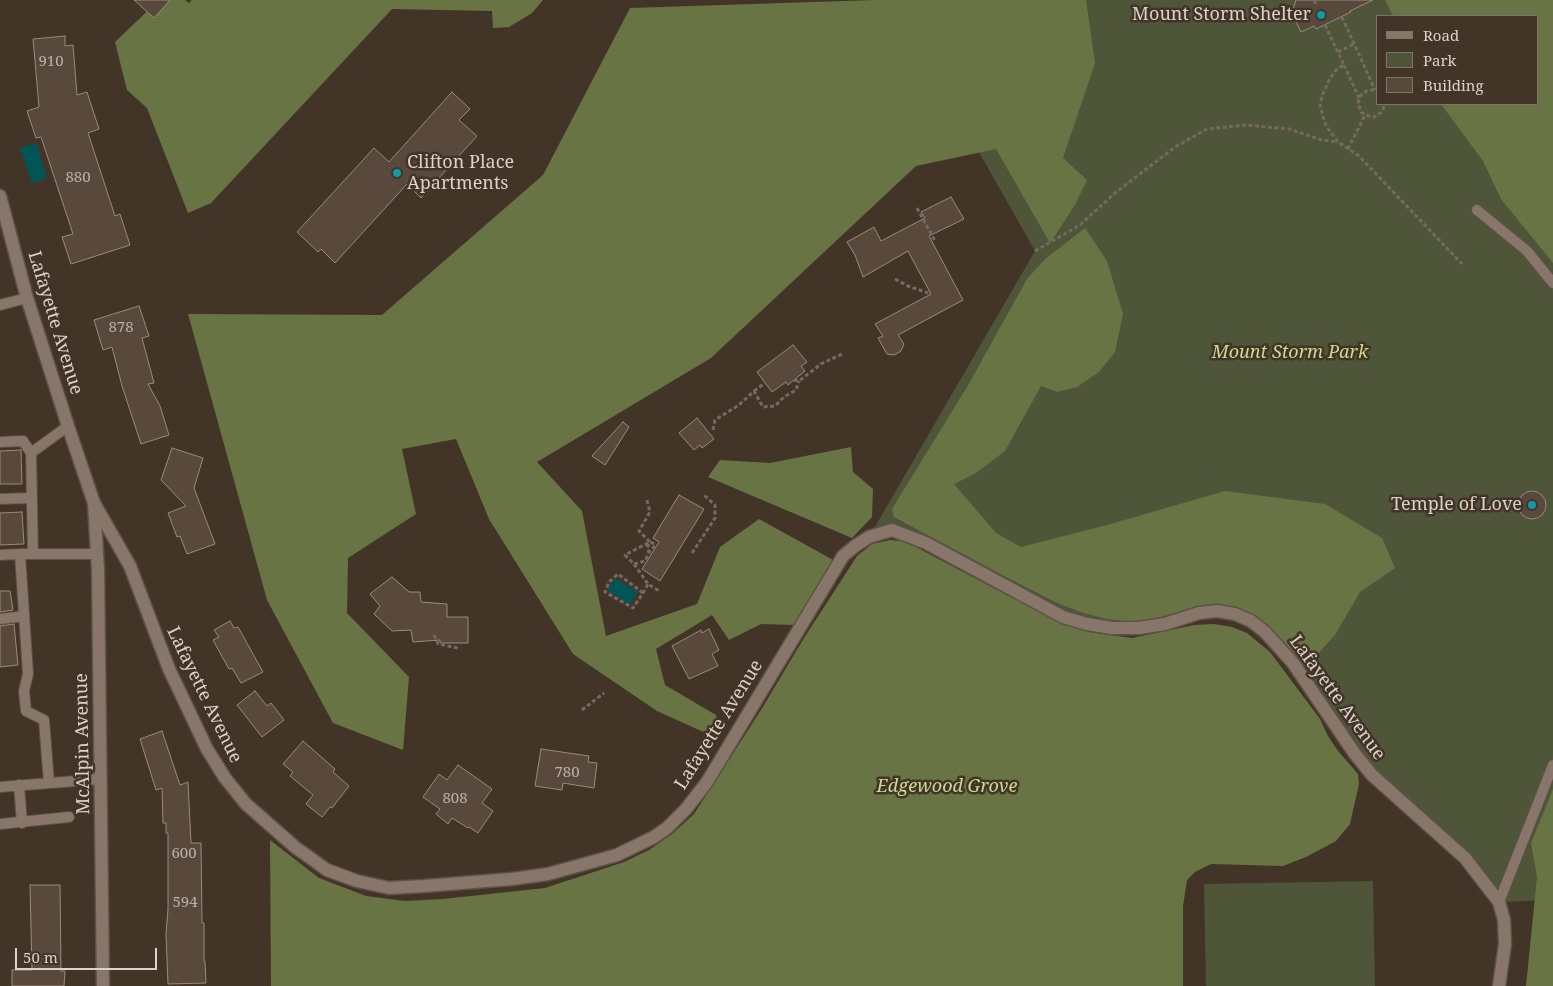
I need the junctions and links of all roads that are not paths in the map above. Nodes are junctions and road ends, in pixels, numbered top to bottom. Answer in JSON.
{"nodes":[{"id":1,"x":0,"y":196,"type":"edge"},
{"id":2,"x":1477,"y":210,"type":"dead end"},
{"id":3,"x":4,"y":228,"type":"edge"},
{"id":4,"x":1553,"y":283,"type":"edge"},
{"id":5,"x":27,"y":298,"type":"junction"},
{"id":6,"x":0,"y":305,"type":"edge"},
{"id":7,"x":68,"y":426,"type":"junction"},
{"id":8,"x":0,"y":442,"type":"edge"},
{"id":9,"x":31,"y":453,"type":"junction"},
{"id":10,"x":32,"y":498,"type":"junction"},
{"id":11,"x":0,"y":499,"type":"edge"},
{"id":12,"x":94,"y":503,"type":"junction"},
{"id":13,"x":20,"y":554,"type":"junction"},
{"id":14,"x":33,"y":554,"type":"junction"},
{"id":15,"x":97,"y":554,"type":"junction"},
{"id":16,"x":0,"y":555,"type":"edge"},
{"id":17,"x":24,"y":616,"type":"junction"},
{"id":18,"x":0,"y":619,"type":"edge"},
{"id":19,"x":1553,"y":765,"type":"edge"},
{"id":20,"x":101,"y":779,"type":"junction"},
{"id":21,"x":50,"y":783,"type":"junction"},
{"id":22,"x":19,"y":785,"type":"junction"},
{"id":23,"x":0,"y":787,"type":"edge"},
{"id":24,"x":69,"y":817,"type":"dead end"},
{"id":25,"x":22,"y":823,"type":"junction"},
{"id":26,"x":0,"y":824,"type":"edge"},
{"id":27,"x":1499,"y":902,"type":"junction"},
{"id":28,"x":102,"y":986,"type":"edge"},
{"id":29,"x":1499,"y":986,"type":"edge"}],
"edges":[{"from":1,"to":3,"type":"street","name":"Lafayette Avenue"},
{"from":2,"to":4,"type":"lane"},
{"from":3,"to":5,"type":"street","name":"Lafayette Avenue"},
{"from":5,"to":6,"type":"lane"},
{"from":5,"to":7,"type":"street","name":"Lafayette Avenue"},
{"from":7,"to":9,"type":"lane"},
{"from":7,"to":12,"type":"street","name":"Lafayette Avenue"},
{"from":8,"to":9,"type":"lane"},
{"from":9,"to":10,"type":"lane"},
{"from":10,"to":11,"type":"lane"},
{"from":10,"to":14,"type":"lane"},
{"from":12,"to":15,"type":"street","name":"McAlpin Avenue"},
{"from":12,"to":27,"type":"street","name":"Lafayette Avenue"},
{"from":13,"to":14,"type":"lane"},
{"from":13,"to":16,"type":"lane"},
{"from":13,"to":17,"type":"lane"},
{"from":14,"to":15,"type":"lane"},
{"from":15,"to":20,"type":"street","name":"McAlpin Avenue"},
{"from":17,"to":18,"type":"lane"},
{"from":17,"to":21,"type":"lane"},
{"from":19,"to":27,"type":"lane"},
{"from":20,"to":21,"type":"lane"},
{"from":20,"to":28,"type":"street","name":"McAlpin Avenue"},
{"from":21,"to":22,"type":"lane"},
{"from":22,"to":23,"type":"lane"},
{"from":22,"to":25,"type":"lane"},
{"from":24,"to":25,"type":"lane"},
{"from":25,"to":26,"type":"lane"},
{"from":27,"to":29,"type":"street","name":"Lafayette Avenue"}]}
